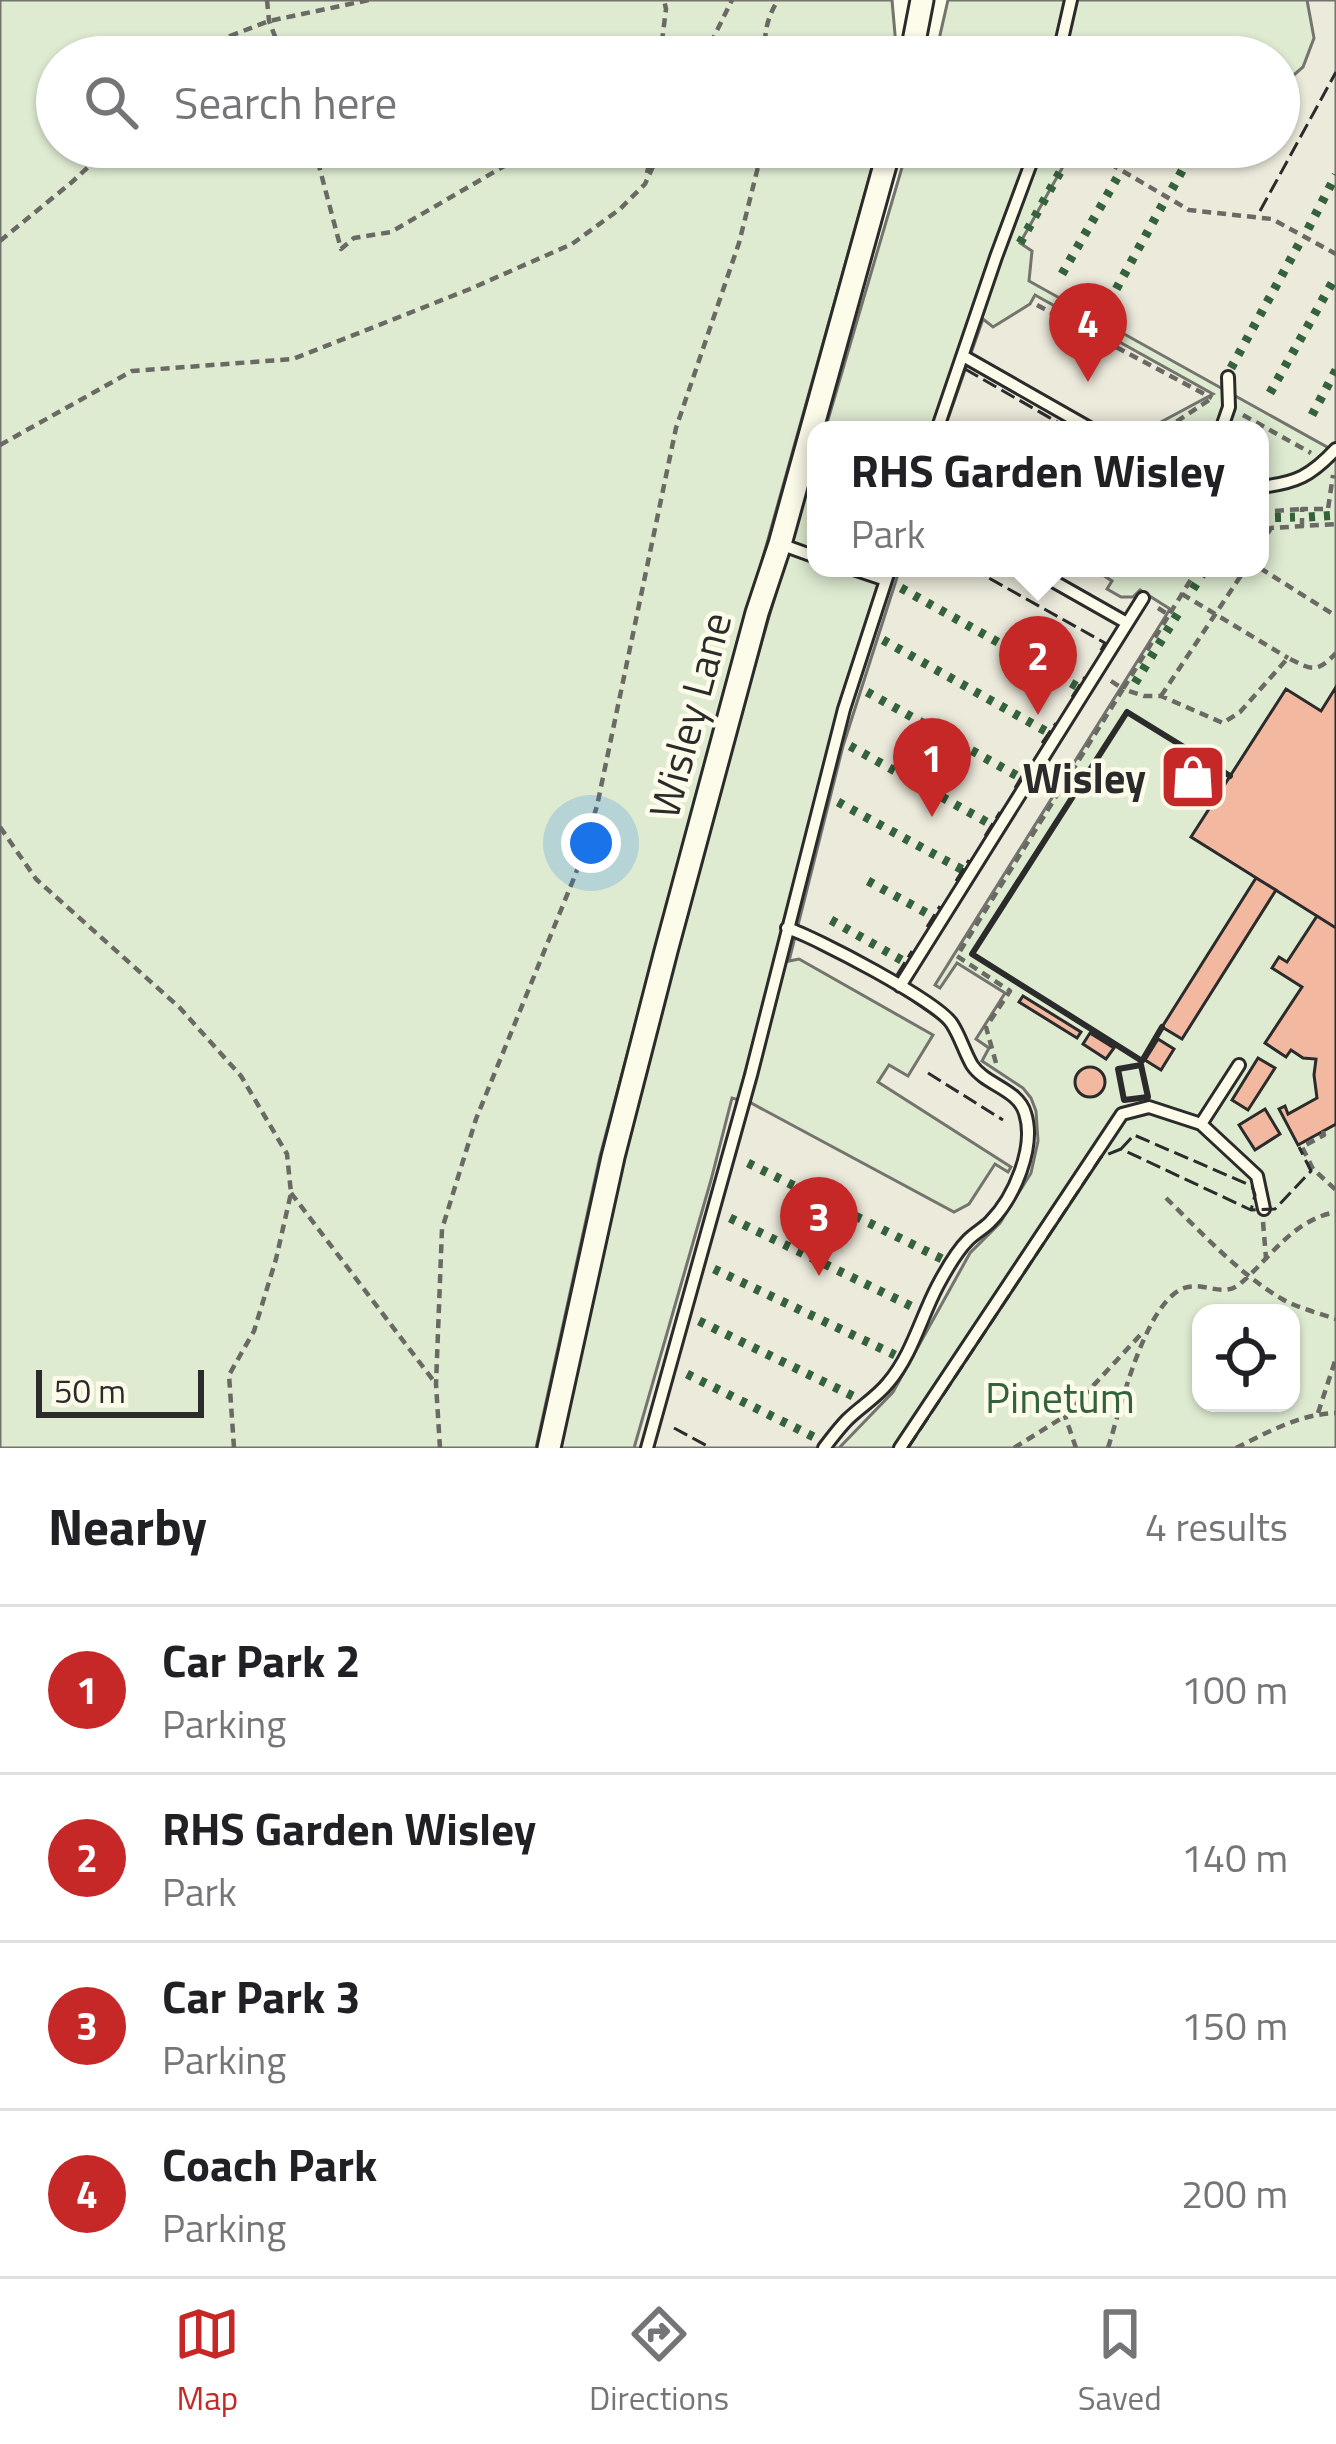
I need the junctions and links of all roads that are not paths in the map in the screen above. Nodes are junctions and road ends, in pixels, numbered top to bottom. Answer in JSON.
{"nodes":[{"id":1,"x":922,"y":0,"type":"edge"},
{"id":2,"x":1071,"y":0,"type":"edge"},
{"id":3,"x":920,"y":36,"type":"edge"},
{"id":4,"x":1063,"y":36,"type":"edge"},
{"id":5,"x":884,"y":168,"type":"edge"},
{"id":6,"x":1029,"y":168,"type":"edge"},
{"id":7,"x":963,"y":356,"type":"junction"},
{"id":8,"x":1228,"y":377,"type":"dead end"},
{"id":9,"x":814,"y":421,"type":"edge"},
{"id":10,"x":940,"y":421,"type":"edge"},
{"id":11,"x":1077,"y":421,"type":"edge"},
{"id":12,"x":1224,"y":421,"type":"edge"},
{"id":13,"x":807,"y":447,"type":"edge"},
{"id":14,"x":1336,"y":449,"type":"edge"},
{"id":15,"x":1269,"y":486,"type":"edge"},
{"id":16,"x":780,"y":544,"type":"junction"},
{"id":17,"x":807,"y":553,"type":"edge"},
{"id":18,"x":887,"y":577,"type":"edge"},
{"id":19,"x":1046,"y":577,"type":"edge"},
{"id":20,"x":1143,"y":598,"type":"road end"},
{"id":21,"x":1127,"y":623,"type":"junction"},
{"id":22,"x":787,"y":928,"type":"junction"},
{"id":23,"x":900,"y":986,"type":"junction"},
{"id":24,"x":1239,"y":1065,"type":"dead end"},
{"id":25,"x":1201,"y":1124,"type":"junction"},
{"id":26,"x":1264,"y":1209,"type":"road end"},
{"id":27,"x":549,"y":1448,"type":"edge"},
{"id":28,"x":647,"y":1448,"type":"edge"},
{"id":29,"x":824,"y":1448,"type":"edge"},
{"id":30,"x":900,"y":1448,"type":"edge"}],
"edges":[{"from":1,"to":3,"type":"street"},
{"from":2,"to":4,"type":"lane"},
{"from":5,"to":9,"type":"street","name":"Wisley Lane"},
{"from":6,"to":7,"type":"lane"},
{"from":7,"to":10,"type":"lane"},
{"from":7,"to":11,"type":"lane"},
{"from":8,"to":12,"type":"lane"},
{"from":13,"to":16,"type":"street","name":"Wisley Lane"},
{"from":14,"to":15,"type":"lane"},
{"from":16,"to":17,"type":"lane"},
{"from":16,"to":27,"type":"street","name":"Wisley Lane"},
{"from":18,"to":22,"type":"lane"},
{"from":19,"to":21,"type":"lane"},
{"from":20,"to":21,"type":"lane"},
{"from":21,"to":23,"type":"lane"},
{"from":22,"to":23,"type":"lane"},
{"from":22,"to":28,"type":"lane"},
{"from":23,"to":29,"type":"lane"},
{"from":24,"to":25,"type":"lane"},
{"from":25,"to":26,"type":"lane"},
{"from":25,"to":30,"type":"lane"}]}
